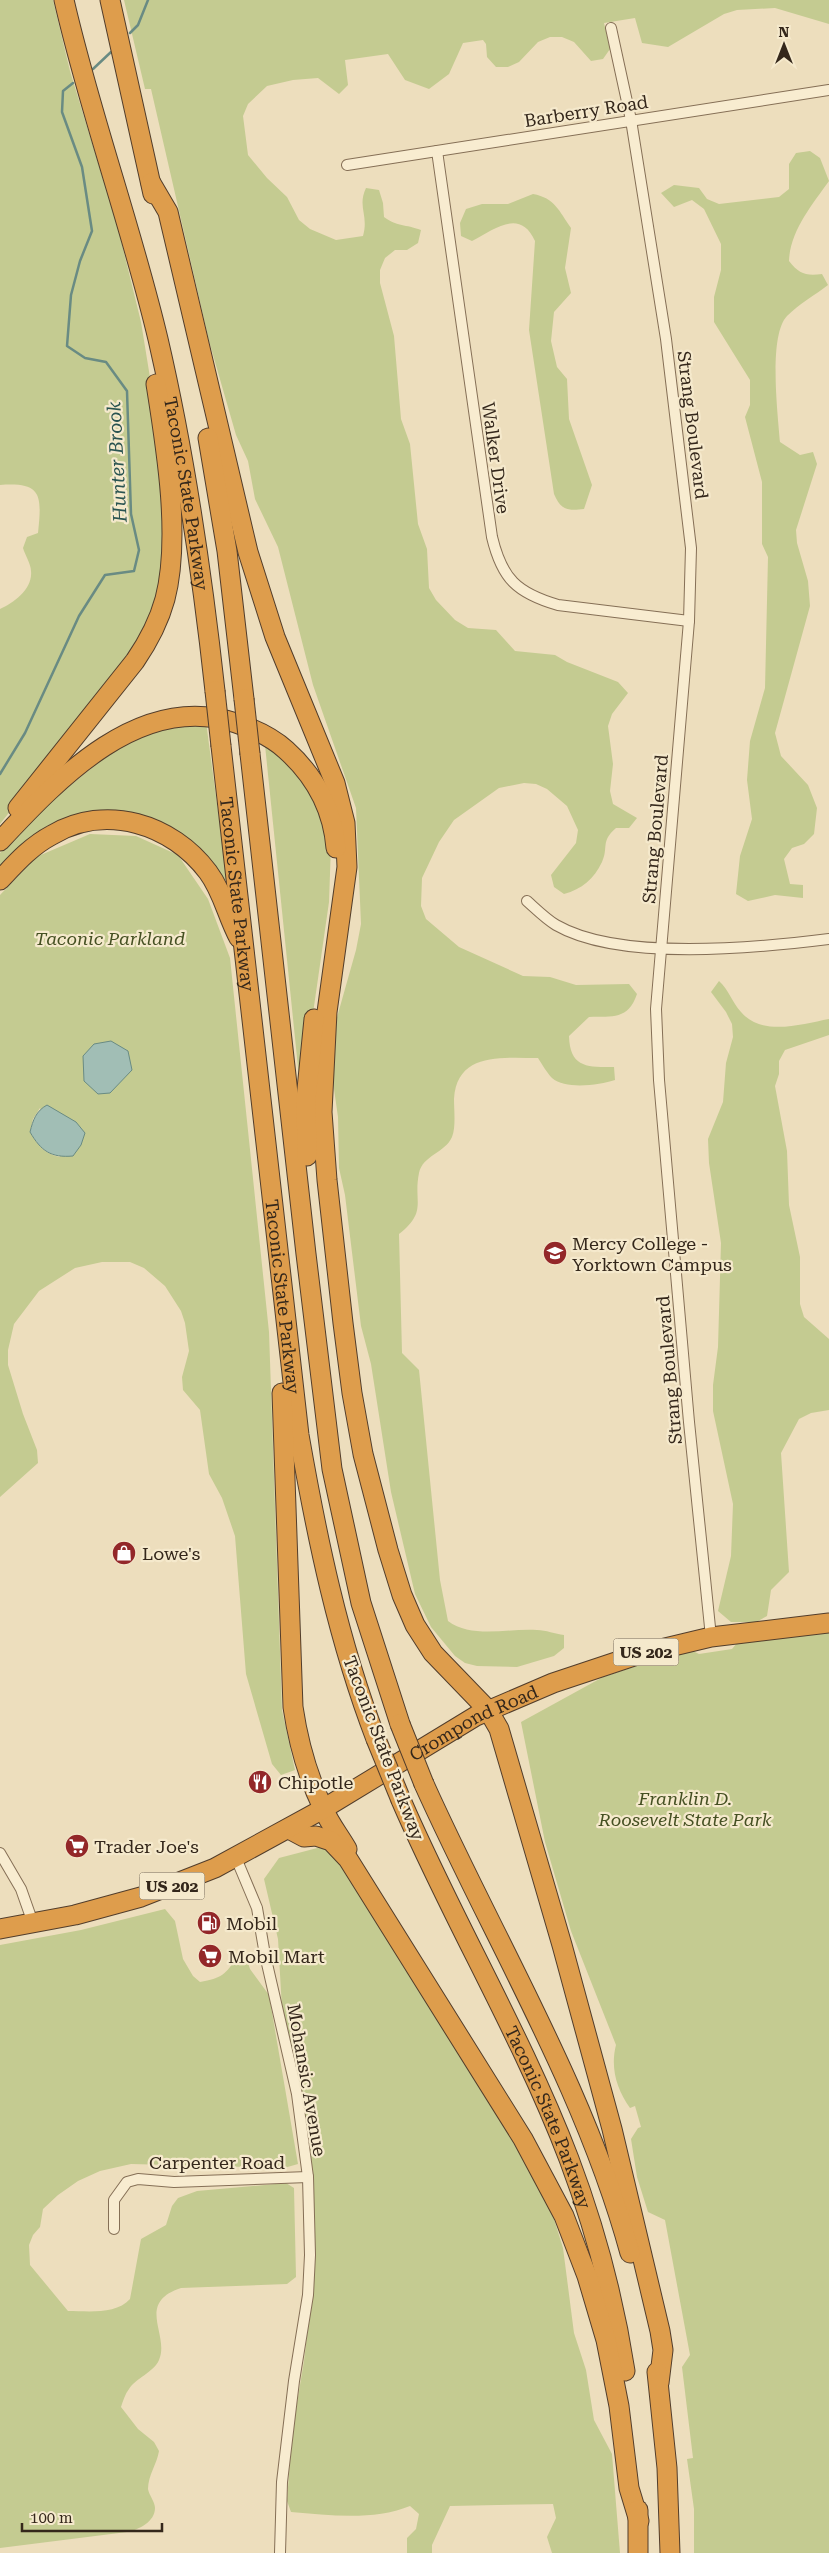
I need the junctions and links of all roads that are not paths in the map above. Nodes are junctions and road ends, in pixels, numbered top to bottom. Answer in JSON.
{"nodes":[{"id":1,"x":64,"y":0,"type":"edge"},
{"id":2,"x":110,"y":0,"type":"edge"},
{"id":3,"x":611,"y":28,"type":"dead end"},
{"id":4,"x":829,"y":90,"type":"edge"},
{"id":5,"x":631,"y":120,"type":"junction"},
{"id":6,"x":437,"y":151,"type":"junction"},
{"id":7,"x":347,"y":165,"type":"dead end"},
{"id":8,"x":151,"y":183,"type":"junction"},
{"id":9,"x":158,"y":339,"type":"junction"},
{"id":10,"x":689,"y":621,"type":"junction"},
{"id":11,"x":0,"y":830,"type":"edge"},
{"id":12,"x":0,"y":841,"type":"edge"},
{"id":13,"x":0,"y":880,"type":"edge"},
{"id":14,"x":527,"y":901,"type":"dead end"},
{"id":15,"x":829,"y":939,"type":"edge"},
{"id":16,"x":660,"y":949,"type":"junction"},
{"id":17,"x":245,"y":950,"type":"junction"},
{"id":18,"x":306,"y":1254,"type":"junction"},
{"id":19,"x":283,"y":1296,"type":"junction"},
{"id":20,"x":829,"y":1624,"type":"edge"},
{"id":21,"x":711,"y":1637,"type":"junction"},
{"id":22,"x":488,"y":1710,"type":"junction"},
{"id":23,"x":323,"y":1809,"type":"junction"},
{"id":24,"x":289,"y":1828,"type":"junction"},
{"id":25,"x":0,"y":1852,"type":"edge"},
{"id":26,"x":236,"y":1858,"type":"junction"},
{"id":27,"x":369,"y":1889,"type":"junction"},
{"id":28,"x":33,"y":1923,"type":"junction"},
{"id":29,"x":0,"y":1929,"type":"edge"},
{"id":30,"x":308,"y":2177,"type":"junction"},
{"id":31,"x":114,"y":2229,"type":"dead end"},
{"id":32,"x":659,"y":2383,"type":"junction"},
{"id":33,"x":639,"y":2521,"type":"junction"},
{"id":34,"x":280,"y":2553,"type":"edge"},
{"id":35,"x":638,"y":2553,"type":"edge"},
{"id":36,"x":670,"y":2553,"type":"edge"}],
"edges":[{"from":1,"to":9,"type":"highway","name":"Taconic State Parkway"},
{"from":2,"to":8,"type":"highway","name":"Taconic State Parkway"},
{"from":3,"to":5,"type":"street","name":"Strang Boulevard"},
{"from":4,"to":5,"type":"street","name":"Barberry Road"},
{"from":5,"to":6,"type":"street","name":"Barberry Road"},
{"from":5,"to":10,"type":"street","name":"Strang Boulevard"},
{"from":6,"to":7,"type":"street","name":"Barberry Road"},
{"from":6,"to":10,"type":"street","name":"Walker Drive"},
{"from":8,"to":18,"type":"highway","name":"Taconic State Parkway","bridge":true},
{"from":8,"to":22,"type":"highway"},
{"from":9,"to":11,"type":"highway"},
{"from":9,"to":17,"type":"highway","name":"Taconic State Parkway","bridge":true},
{"from":10,"to":16,"type":"street","name":"Strang Boulevard"},
{"from":12,"to":18,"type":"highway"},
{"from":13,"to":17,"type":"highway"},
{"from":14,"to":16,"type":"street"},
{"from":15,"to":16,"type":"street"},
{"from":16,"to":21,"type":"street","name":"Strang Boulevard"},
{"from":17,"to":19,"type":"highway","name":"Taconic State Parkway"},
{"from":18,"to":32,"type":"highway","name":"Taconic State Parkway","bridge":true},
{"from":19,"to":23,"type":"highway"},
{"from":19,"to":33,"type":"highway","name":"Taconic State Parkway","bridge":true},
{"from":20,"to":21,"type":"highway","name":"Crompond Road","number":"US 202"},
{"from":21,"to":22,"type":"highway","name":"Crompond Road","number":"US 202"},
{"from":22,"to":23,"type":"highway","name":"Crompond Road","number":"US 202"},
{"from":22,"to":32,"type":"highway"},
{"from":23,"to":24,"type":"highway","name":"Crompond Road","number":"US 202"},
{"from":23,"to":27,"type":"highway"},
{"from":24,"to":26,"type":"highway","name":"Crompond Road","number":"US 202"},
{"from":24,"to":27,"type":"highway"},
{"from":25,"to":28,"type":"street"},
{"from":26,"to":28,"type":"highway","name":"Crompond Road","number":"US 202"},
{"from":26,"to":30,"type":"street","name":"Mohansic Avenue"},
{"from":27,"to":33,"type":"highway"},
{"from":28,"to":29,"type":"highway","name":"Crompond Road","number":"US 202"},
{"from":30,"to":31,"type":"street","name":"Carpenter Road"},
{"from":30,"to":34,"type":"street","name":"Mohansic Avenue"},
{"from":32,"to":36,"type":"highway","name":"Taconic State Parkway"},
{"from":33,"to":35,"type":"highway","name":"Taconic State Parkway"}]}
